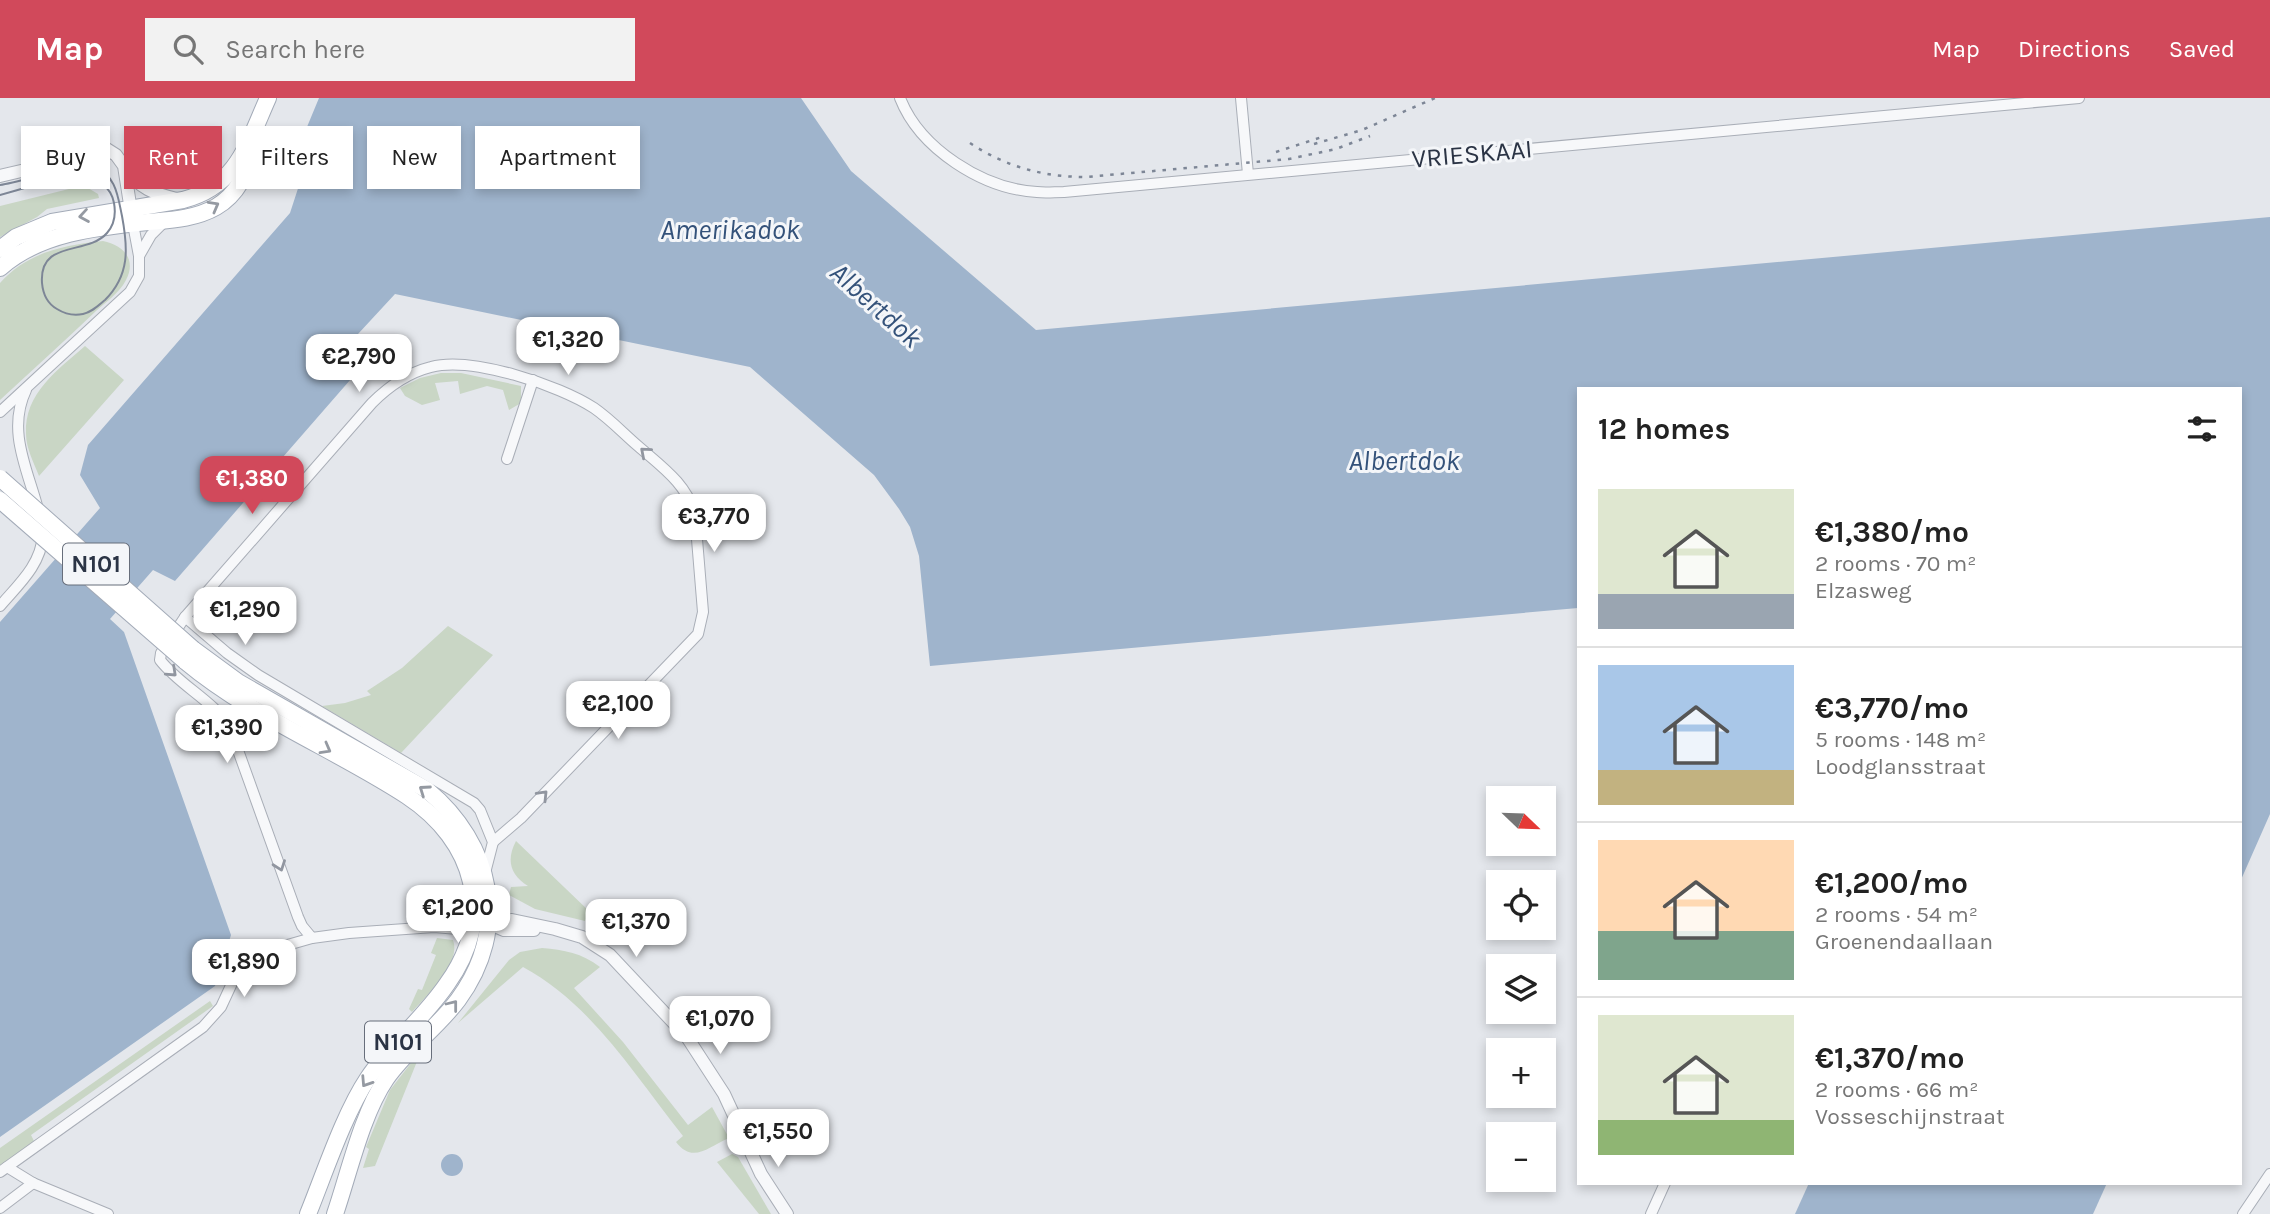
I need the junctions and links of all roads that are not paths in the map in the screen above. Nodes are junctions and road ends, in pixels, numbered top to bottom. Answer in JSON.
{"nodes":[{"id":1,"x":268,"y":98,"type":"edge"},
{"id":2,"x":900,"y":98,"type":"edge"},
{"id":3,"x":1241,"y":98,"type":"edge"},
{"id":4,"x":2079,"y":98,"type":"edge"},
{"id":5,"x":256,"y":125,"type":"junction"},
{"id":6,"x":124,"y":166,"type":"edge"},
{"id":7,"x":1248,"y":174,"type":"junction"},
{"id":8,"x":0,"y":176,"type":"edge"},
{"id":9,"x":128,"y":189,"type":"edge"},
{"id":10,"x":146,"y":189,"type":"edge"},
{"id":11,"x":183,"y":200,"type":"junction"},
{"id":12,"x":132,"y":217,"type":"junction"},
{"id":13,"x":166,"y":220,"type":"junction"},
{"id":14,"x":0,"y":249,"type":"edge"},
{"id":15,"x":139,"y":256,"type":"junction"},
{"id":16,"x":0,"y":268,"type":"edge"},
{"id":17,"x":533,"y":380,"type":"junction"},
{"id":18,"x":28,"y":386,"type":"junction"},
{"id":19,"x":0,"y":412,"type":"edge"},
{"id":20,"x":507,"y":459,"type":"dead end"},
{"id":21,"x":0,"y":478,"type":"edge"},
{"id":22,"x":0,"y":500,"type":"edge"},
{"id":23,"x":0,"y":606,"type":"edge"},
{"id":24,"x":185,"y":617,"type":"junction"},
{"id":25,"x":493,"y":842,"type":"junction"},
{"id":26,"x":466,"y":846,"type":"junction"},
{"id":27,"x":485,"y":873,"type":"junction"},
{"id":28,"x":480,"y":922,"type":"junction"},
{"id":29,"x":312,"y":938,"type":"junction"},
{"id":30,"x":4,"y":1169,"type":"edge"},
{"id":31,"x":2270,"y":1174,"type":"edge"},
{"id":32,"x":33,"y":1183,"type":"junction"},
{"id":33,"x":1664,"y":1185,"type":"edge"},
{"id":34,"x":0,"y":1208,"type":"edge"},
{"id":35,"x":108,"y":1214,"type":"edge"},
{"id":36,"x":308,"y":1214,"type":"edge"},
{"id":37,"x":335,"y":1214,"type":"edge"},
{"id":38,"x":787,"y":1214,"type":"edge"},
{"id":39,"x":1651,"y":1214,"type":"edge"},
{"id":40,"x":2243,"y":1214,"type":"edge"}],
"edges":[{"from":1,"to":5,"type":"main road"},
{"from":2,"to":7,"type":"street","name":"VRIESKAAI"},
{"from":3,"to":7,"type":"street"},
{"from":4,"to":7,"type":"street","name":"VRIESKAAI"},
{"from":5,"to":11,"type":"main road"},
{"from":13,"to":5,"type":"main road","one_way":true},
{"from":6,"to":8,"type":"street"},
{"from":9,"to":12,"type":"street"},
{"from":10,"to":11,"type":"street"},
{"from":11,"to":12,"type":"main road"},
{"from":12,"to":13,"type":"main road"},
{"from":12,"to":14,"type":"main road","one_way":true},
{"from":12,"to":15,"type":"street"},
{"from":12,"to":16,"type":"main road"},
{"from":13,"to":15,"type":"street"},
{"from":15,"to":18,"type":"street"},
{"from":17,"to":20,"type":"street"},
{"from":17,"to":24,"type":"street"},
{"from":25,"to":17,"type":"street","one_way":true},
{"from":18,"to":19,"type":"street"},
{"from":18,"to":23,"type":"street"},
{"from":26,"to":21,"type":"main road","number":"N101","one_way":true,"bridge":true},
{"from":22,"to":26,"type":"main road","number":"N101","one_way":true,"bridge":true},
{"from":24,"to":25,"type":"street"},
{"from":24,"to":29,"type":"street","one_way":true},
{"from":25,"to":27,"type":"street"},
{"from":26,"to":27,"type":"main road","number":"N101"},
{"from":26,"to":28,"type":"main road","number":"N101"},
{"from":27,"to":28,"type":"main road","number":"N101"},
{"from":28,"to":29,"type":"street"},
{"from":28,"to":36,"type":"main road","number":"N101","one_way":true},
{"from":37,"to":28,"type":"main road","number":"N101","one_way":true},
{"from":28,"to":38,"type":"street"},
{"from":29,"to":30,"type":"street"},
{"from":30,"to":32,"type":"street"},
{"from":31,"to":40,"type":"street"},
{"from":32,"to":34,"type":"street"},
{"from":32,"to":35,"type":"street"},
{"from":33,"to":39,"type":"street"}]}
